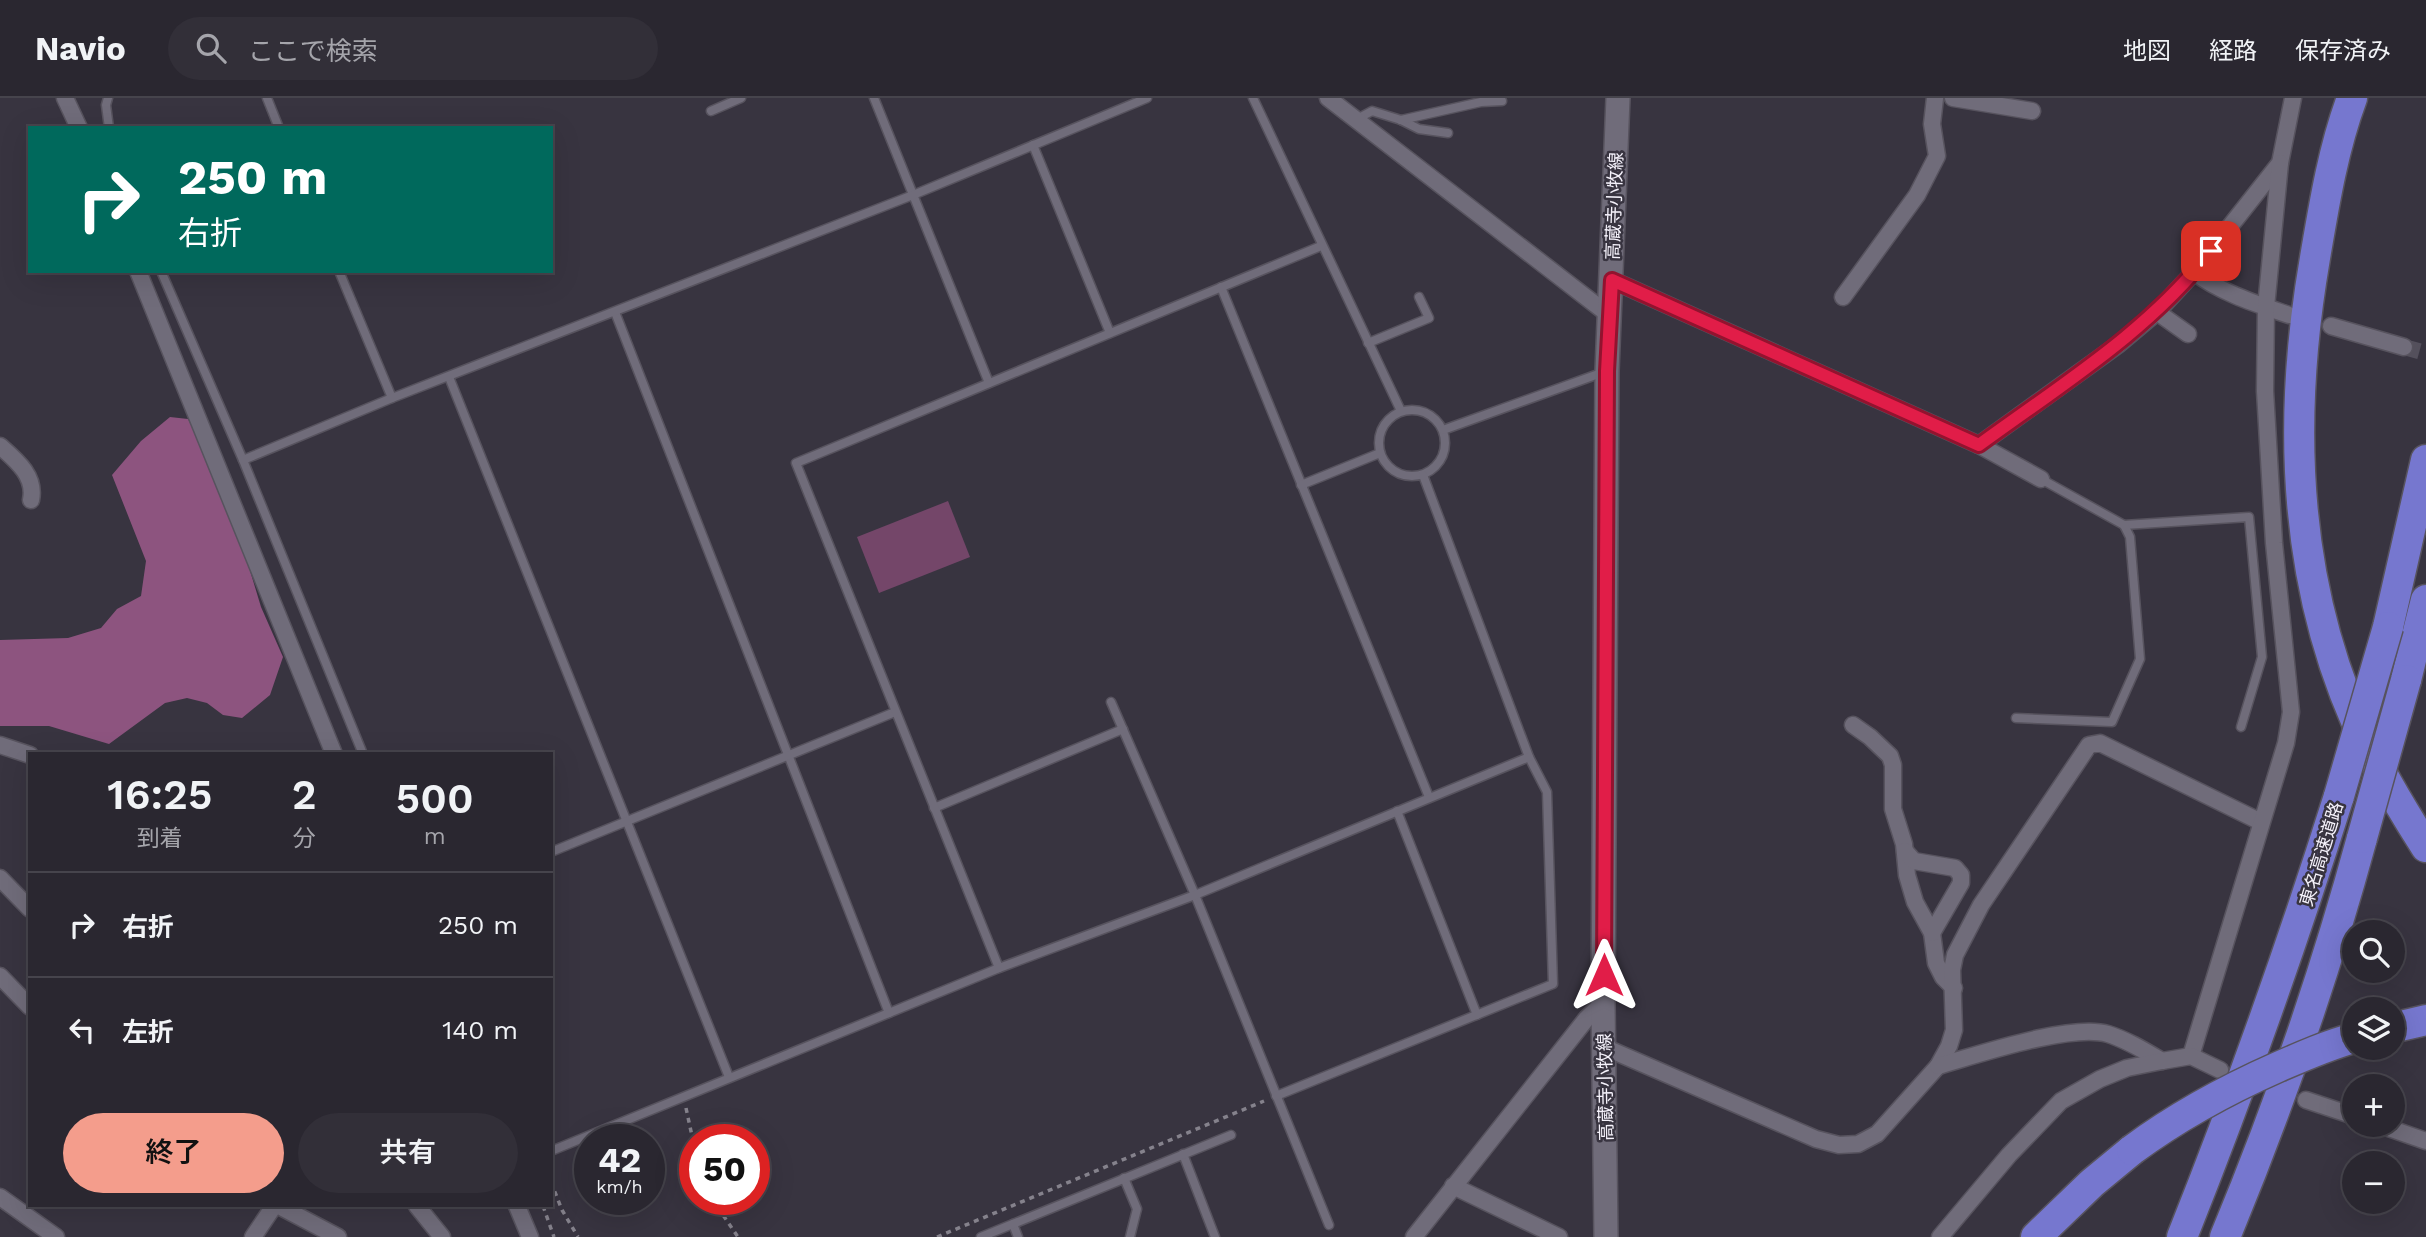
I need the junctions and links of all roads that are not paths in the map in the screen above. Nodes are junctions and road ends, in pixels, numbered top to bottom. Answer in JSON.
{"nodes":[{"id":1,"x":65,"y":98,"type":"edge"},
{"id":2,"x":108,"y":98,"type":"edge"},
{"id":3,"x":267,"y":98,"type":"edge"},
{"id":4,"x":741,"y":98,"type":"edge"},
{"id":5,"x":874,"y":98,"type":"edge"},
{"id":6,"x":1147,"y":98,"type":"edge"},
{"id":7,"x":1253,"y":98,"type":"edge"},
{"id":8,"x":1328,"y":98,"type":"edge"},
{"id":9,"x":1618,"y":98,"type":"edge"},
{"id":10,"x":1936,"y":98,"type":"edge"},
{"id":11,"x":1952,"y":98,"type":"edge"},
{"id":12,"x":2293,"y":98,"type":"edge"},
{"id":13,"x":2352,"y":98,"type":"edge"},
{"id":14,"x":1502,"y":101,"type":"dead end"},
{"id":15,"x":711,"y":111,"type":"dead end"},
{"id":16,"x":2032,"y":111,"type":"dead end"},
{"id":17,"x":1357,"y":119,"type":"junction"},
{"id":18,"x":1401,"y":120,"type":"junction"},
{"id":19,"x":78,"y":126,"type":"edge"},
{"id":20,"x":109,"y":126,"type":"edge"},
{"id":21,"x":278,"y":126,"type":"edge"},
{"id":22,"x":1448,"y":133,"type":"dead end"},
{"id":23,"x":1033,"y":145,"type":"junction"},
{"id":24,"x":2280,"y":163,"type":"junction"},
{"id":25,"x":913,"y":195,"type":"junction"},
{"id":26,"x":1321,"y":246,"type":"junction"},
{"id":27,"x":2194,"y":272,"type":"junction"},
{"id":28,"x":139,"y":273,"type":"edge"},
{"id":29,"x":162,"y":273,"type":"edge"},
{"id":30,"x":340,"y":273,"type":"edge"},
{"id":31,"x":1612,"y":280,"type":"junction"},
{"id":32,"x":1221,"y":287,"type":"junction"},
{"id":33,"x":1419,"y":296,"type":"dead end"},
{"id":34,"x":1843,"y":297,"type":"dead end"},
{"id":35,"x":2266,"y":307,"type":"junction"},
{"id":36,"x":615,"y":312,"type":"junction"},
{"id":37,"x":2157,"y":312,"type":"junction"},
{"id":38,"x":1609,"y":315,"type":"junction"},
{"id":39,"x":2288,"y":315,"type":"dead end"},
{"id":40,"x":2331,"y":326,"type":"dead end"},
{"id":41,"x":1110,"y":333,"type":"junction"},
{"id":42,"x":2188,"y":334,"type":"dead end"},
{"id":43,"x":1368,"y":343,"type":"junction"},
{"id":44,"x":2403,"y":347,"type":"tunnel mouth"},
{"id":45,"x":1607,"y":371,"type":"junction"},
{"id":46,"x":449,"y":377,"type":"junction"},
{"id":47,"x":989,"y":383,"type":"junction"},
{"id":48,"x":392,"y":398,"type":"junction"},
{"id":49,"x":1401,"y":411,"type":"junction"},
{"id":50,"x":1443,"y":430,"type":"junction"},
{"id":51,"x":1979,"y":445,"type":"junction"},
{"id":52,"x":0,"y":446,"type":"edge"},
{"id":53,"x":1380,"y":453,"type":"junction"},
{"id":54,"x":243,"y":460,"type":"junction"},
{"id":55,"x":2426,"y":460,"type":"edge"},
{"id":56,"x":1423,"y":475,"type":"junction"},
{"id":57,"x":2042,"y":479,"type":"joint"},
{"id":58,"x":1301,"y":485,"type":"junction"},
{"id":59,"x":31,"y":500,"type":"dead end"},
{"id":60,"x":2124,"y":525,"type":"junction"},
{"id":61,"x":2426,"y":600,"type":"edge"},
{"id":62,"x":1111,"y":702,"type":"dead end"},
{"id":63,"x":895,"y":712,"type":"junction"},
{"id":64,"x":2016,"y":718,"type":"dead end"},
{"id":65,"x":1853,"y":725,"type":"dead end"},
{"id":66,"x":2241,"y":727,"type":"dead end"},
{"id":67,"x":1123,"y":729,"type":"junction"},
{"id":68,"x":0,"y":745,"type":"edge"},
{"id":69,"x":333,"y":752,"type":"edge"},
{"id":70,"x":362,"y":752,"type":"edge"},
{"id":71,"x":28,"y":754,"type":"edge"},
{"id":72,"x":789,"y":755,"type":"junction"},
{"id":73,"x":1529,"y":757,"type":"junction"},
{"id":74,"x":1429,"y":797,"type":"junction"},
{"id":75,"x":934,"y":808,"type":"junction"},
{"id":76,"x":1397,"y":811,"type":"junction"},
{"id":77,"x":627,"y":821,"type":"junction"},
{"id":78,"x":2261,"y":822,"type":"junction"},
{"id":79,"x":2426,"y":847,"type":"edge"},
{"id":80,"x":553,"y":851,"type":"edge"},
{"id":81,"x":1905,"y":851,"type":"junction"},
{"id":82,"x":0,"y":878,"type":"edge"},
{"id":83,"x":1195,"y":895,"type":"junction"},
{"id":84,"x":28,"y":907,"type":"edge"},
{"id":85,"x":1932,"y":933,"type":"junction"},
{"id":86,"x":999,"y":968,"type":"junction"},
{"id":87,"x":0,"y":976,"type":"edge"},
{"id":88,"x":1954,"y":988,"type":"junction"},
{"id":89,"x":1603,"y":1003,"type":"junction"},
{"id":90,"x":28,"y":1005,"type":"edge"},
{"id":91,"x":889,"y":1013,"type":"junction"},
{"id":92,"x":1477,"y":1015,"type":"junction"},
{"id":93,"x":2426,"y":1020,"type":"edge"},
{"id":94,"x":2405,"y":1025,"type":"edge"},
{"id":95,"x":2342,"y":1042,"type":"edge"},
{"id":96,"x":1604,"y":1047,"type":"junction"},
{"id":97,"x":2191,"y":1056,"type":"junction"},
{"id":98,"x":2162,"y":1061,"type":"junction"},
{"id":99,"x":1938,"y":1066,"type":"junction"},
{"id":100,"x":2220,"y":1070,"type":"dead end"},
{"id":101,"x":729,"y":1077,"type":"junction"},
{"id":102,"x":1276,"y":1096,"type":"junction"},
{"id":103,"x":2306,"y":1100,"type":"dead end"},
{"id":104,"x":2342,"y":1112,"type":"edge"},
{"id":105,"x":2405,"y":1134,"type":"edge"},
{"id":106,"x":1230,"y":1135,"type":"dead end"},
{"id":107,"x":2426,"y":1141,"type":"edge"},
{"id":108,"x":553,"y":1150,"type":"edge"},
{"id":109,"x":1183,"y":1154,"type":"junction"},
{"id":110,"x":1124,"y":1178,"type":"junction"},
{"id":111,"x":1453,"y":1186,"type":"junction"},
{"id":112,"x":0,"y":1197,"type":"edge"},
{"id":113,"x":275,"y":1207,"type":"edge"},
{"id":114,"x":278,"y":1207,"type":"edge"},
{"id":115,"x":418,"y":1207,"type":"edge"},
{"id":116,"x":517,"y":1207,"type":"edge"},
{"id":117,"x":1013,"y":1224,"type":"junction"},
{"id":118,"x":1329,"y":1225,"type":"dead end"},
{"id":119,"x":56,"y":1237,"type":"edge"},
{"id":120,"x":253,"y":1237,"type":"edge"},
{"id":121,"x":338,"y":1237,"type":"edge"},
{"id":122,"x":442,"y":1237,"type":"edge"},
{"id":123,"x":530,"y":1237,"type":"edge"},
{"id":124,"x":981,"y":1237,"type":"edge"},
{"id":125,"x":1018,"y":1237,"type":"edge"},
{"id":126,"x":1130,"y":1237,"type":"edge"},
{"id":127,"x":1215,"y":1237,"type":"edge"},
{"id":128,"x":1414,"y":1237,"type":"edge"},
{"id":129,"x":1559,"y":1237,"type":"edge"},
{"id":130,"x":1606,"y":1237,"type":"edge"},
{"id":131,"x":1940,"y":1237,"type":"edge"},
{"id":132,"x":2036,"y":1237,"type":"edge"},
{"id":133,"x":2182,"y":1237,"type":"edge"},
{"id":134,"x":2225,"y":1237,"type":"edge"}],
"edges":[{"from":1,"to":19,"type":"street"},
{"from":2,"to":20,"type":"lane"},
{"from":3,"to":21,"type":"lane"},
{"from":4,"to":15,"type":"lane"},
{"from":5,"to":25,"type":"lane"},
{"from":6,"to":23,"type":"lane"},
{"from":7,"to":26,"type":"lane"},
{"from":8,"to":17,"type":"street"},
{"from":9,"to":31,"type":"main road","name":"高蔵寺小牧線"},
{"from":10,"to":34,"type":"street"},
{"from":11,"to":16,"type":"street"},
{"from":12,"to":24,"type":"street"},
{"from":13,"to":79,"type":"highway"},
{"from":14,"to":18,"type":"lane"},
{"from":17,"to":18,"type":"lane"},
{"from":17,"to":38,"type":"street"},
{"from":18,"to":22,"type":"lane"},
{"from":23,"to":25,"type":"lane"},
{"from":23,"to":41,"type":"lane"},
{"from":24,"to":27,"type":"street"},
{"from":24,"to":35,"type":"street"},
{"from":25,"to":36,"type":"lane"},
{"from":25,"to":47,"type":"lane"},
{"from":26,"to":32,"type":"lane"},
{"from":26,"to":43,"type":"lane"},
{"from":27,"to":35,"type":"street"},
{"from":27,"to":37,"type":"street"},
{"from":28,"to":69,"type":"street"},
{"from":29,"to":54,"type":"lane"},
{"from":30,"to":48,"type":"lane"},
{"from":31,"to":38,"type":"main road","name":"高蔵寺小牧線"},
{"from":31,"to":51,"type":"street"},
{"from":32,"to":41,"type":"lane"},
{"from":32,"to":58,"type":"lane"},
{"from":33,"to":43,"type":"lane"},
{"from":35,"to":39,"type":"street"},
{"from":35,"to":78,"type":"street"},
{"from":36,"to":46,"type":"lane"},
{"from":36,"to":72,"type":"lane"},
{"from":37,"to":42,"type":"street"},
{"from":37,"to":51,"type":"street"},
{"from":38,"to":45,"type":"main road","name":"高蔵寺小牧線"},
{"from":40,"to":44,"type":"street"},
{"from":41,"to":47,"type":"lane"},
{"from":43,"to":49,"type":"lane"},
{"from":45,"to":50,"type":"lane"},
{"from":45,"to":89,"type":"main road","name":"高蔵寺小牧線"},
{"from":46,"to":48,"type":"lane"},
{"from":46,"to":77,"type":"lane"},
{"from":47,"to":63,"type":"lane"},
{"from":48,"to":54,"type":"lane"},
{"from":49,"to":50,"type":"lane"},
{"from":49,"to":53,"type":"lane"},
{"from":50,"to":56,"type":"lane"},
{"from":51,"to":57,"type":"street"},
{"from":52,"to":59,"type":"street"},
{"from":53,"to":56,"type":"lane"},
{"from":53,"to":58,"type":"lane"},
{"from":54,"to":70,"type":"lane"},
{"from":55,"to":133,"type":"highway","name":"東名高速道路","bridge":true},
{"from":56,"to":73,"type":"lane"},
{"from":57,"to":60,"type":"lane"},
{"from":58,"to":74,"type":"lane"},
{"from":60,"to":64,"type":"lane"},
{"from":60,"to":66,"type":"lane"},
{"from":61,"to":134,"type":"highway","name":"東名高速道路","bridge":true},
{"from":62,"to":67,"type":"lane"},
{"from":63,"to":72,"type":"lane"},
{"from":63,"to":75,"type":"lane"},
{"from":65,"to":81,"type":"street"},
{"from":67,"to":75,"type":"lane"},
{"from":67,"to":83,"type":"lane"},
{"from":68,"to":71,"type":"street"},
{"from":72,"to":77,"type":"lane"},
{"from":72,"to":91,"type":"lane"},
{"from":73,"to":74,"type":"lane"},
{"from":73,"to":92,"type":"lane"},
{"from":74,"to":76,"type":"lane"},
{"from":75,"to":86,"type":"lane"},
{"from":76,"to":83,"type":"lane"},
{"from":76,"to":92,"type":"lane"},
{"from":77,"to":80,"type":"lane"},
{"from":77,"to":101,"type":"lane"},
{"from":78,"to":88,"type":"street"},
{"from":78,"to":97,"type":"street"},
{"from":81,"to":85,"type":"street"},
{"from":81,"to":85,"type":"street"},
{"from":82,"to":84,"type":"street"},
{"from":83,"to":86,"type":"lane"},
{"from":83,"to":102,"type":"lane"},
{"from":85,"to":88,"type":"street"},
{"from":86,"to":91,"type":"lane"},
{"from":87,"to":90,"type":"street"},
{"from":88,"to":99,"type":"street"},
{"from":89,"to":96,"type":"main road","name":"高蔵寺小牧線"},
{"from":89,"to":111,"type":"street"},
{"from":91,"to":101,"type":"lane"},
{"from":92,"to":102,"type":"lane"},
{"from":93,"to":94,"type":"highway"},
{"from":95,"to":132,"type":"highway","bridge":true},
{"from":96,"to":99,"type":"street"},
{"from":96,"to":130,"type":"main road","name":"高蔵寺小牧線"},
{"from":97,"to":98,"type":"street"},
{"from":97,"to":100,"type":"street"},
{"from":98,"to":99,"type":"street"},
{"from":98,"to":131,"type":"street"},
{"from":101,"to":108,"type":"lane"},
{"from":102,"to":118,"type":"lane"},
{"from":103,"to":104,"type":"street"},
{"from":105,"to":107,"type":"street"},
{"from":106,"to":109,"type":"lane"},
{"from":109,"to":110,"type":"lane"},
{"from":109,"to":127,"type":"lane"},
{"from":110,"to":117,"type":"lane"},
{"from":110,"to":126,"type":"lane"},
{"from":111,"to":128,"type":"street"},
{"from":111,"to":129,"type":"street"},
{"from":112,"to":119,"type":"street"},
{"from":113,"to":120,"type":"street"},
{"from":114,"to":121,"type":"street"},
{"from":115,"to":122,"type":"street"},
{"from":116,"to":123,"type":"street"},
{"from":117,"to":124,"type":"lane"},
{"from":117,"to":125,"type":"lane"}]}
